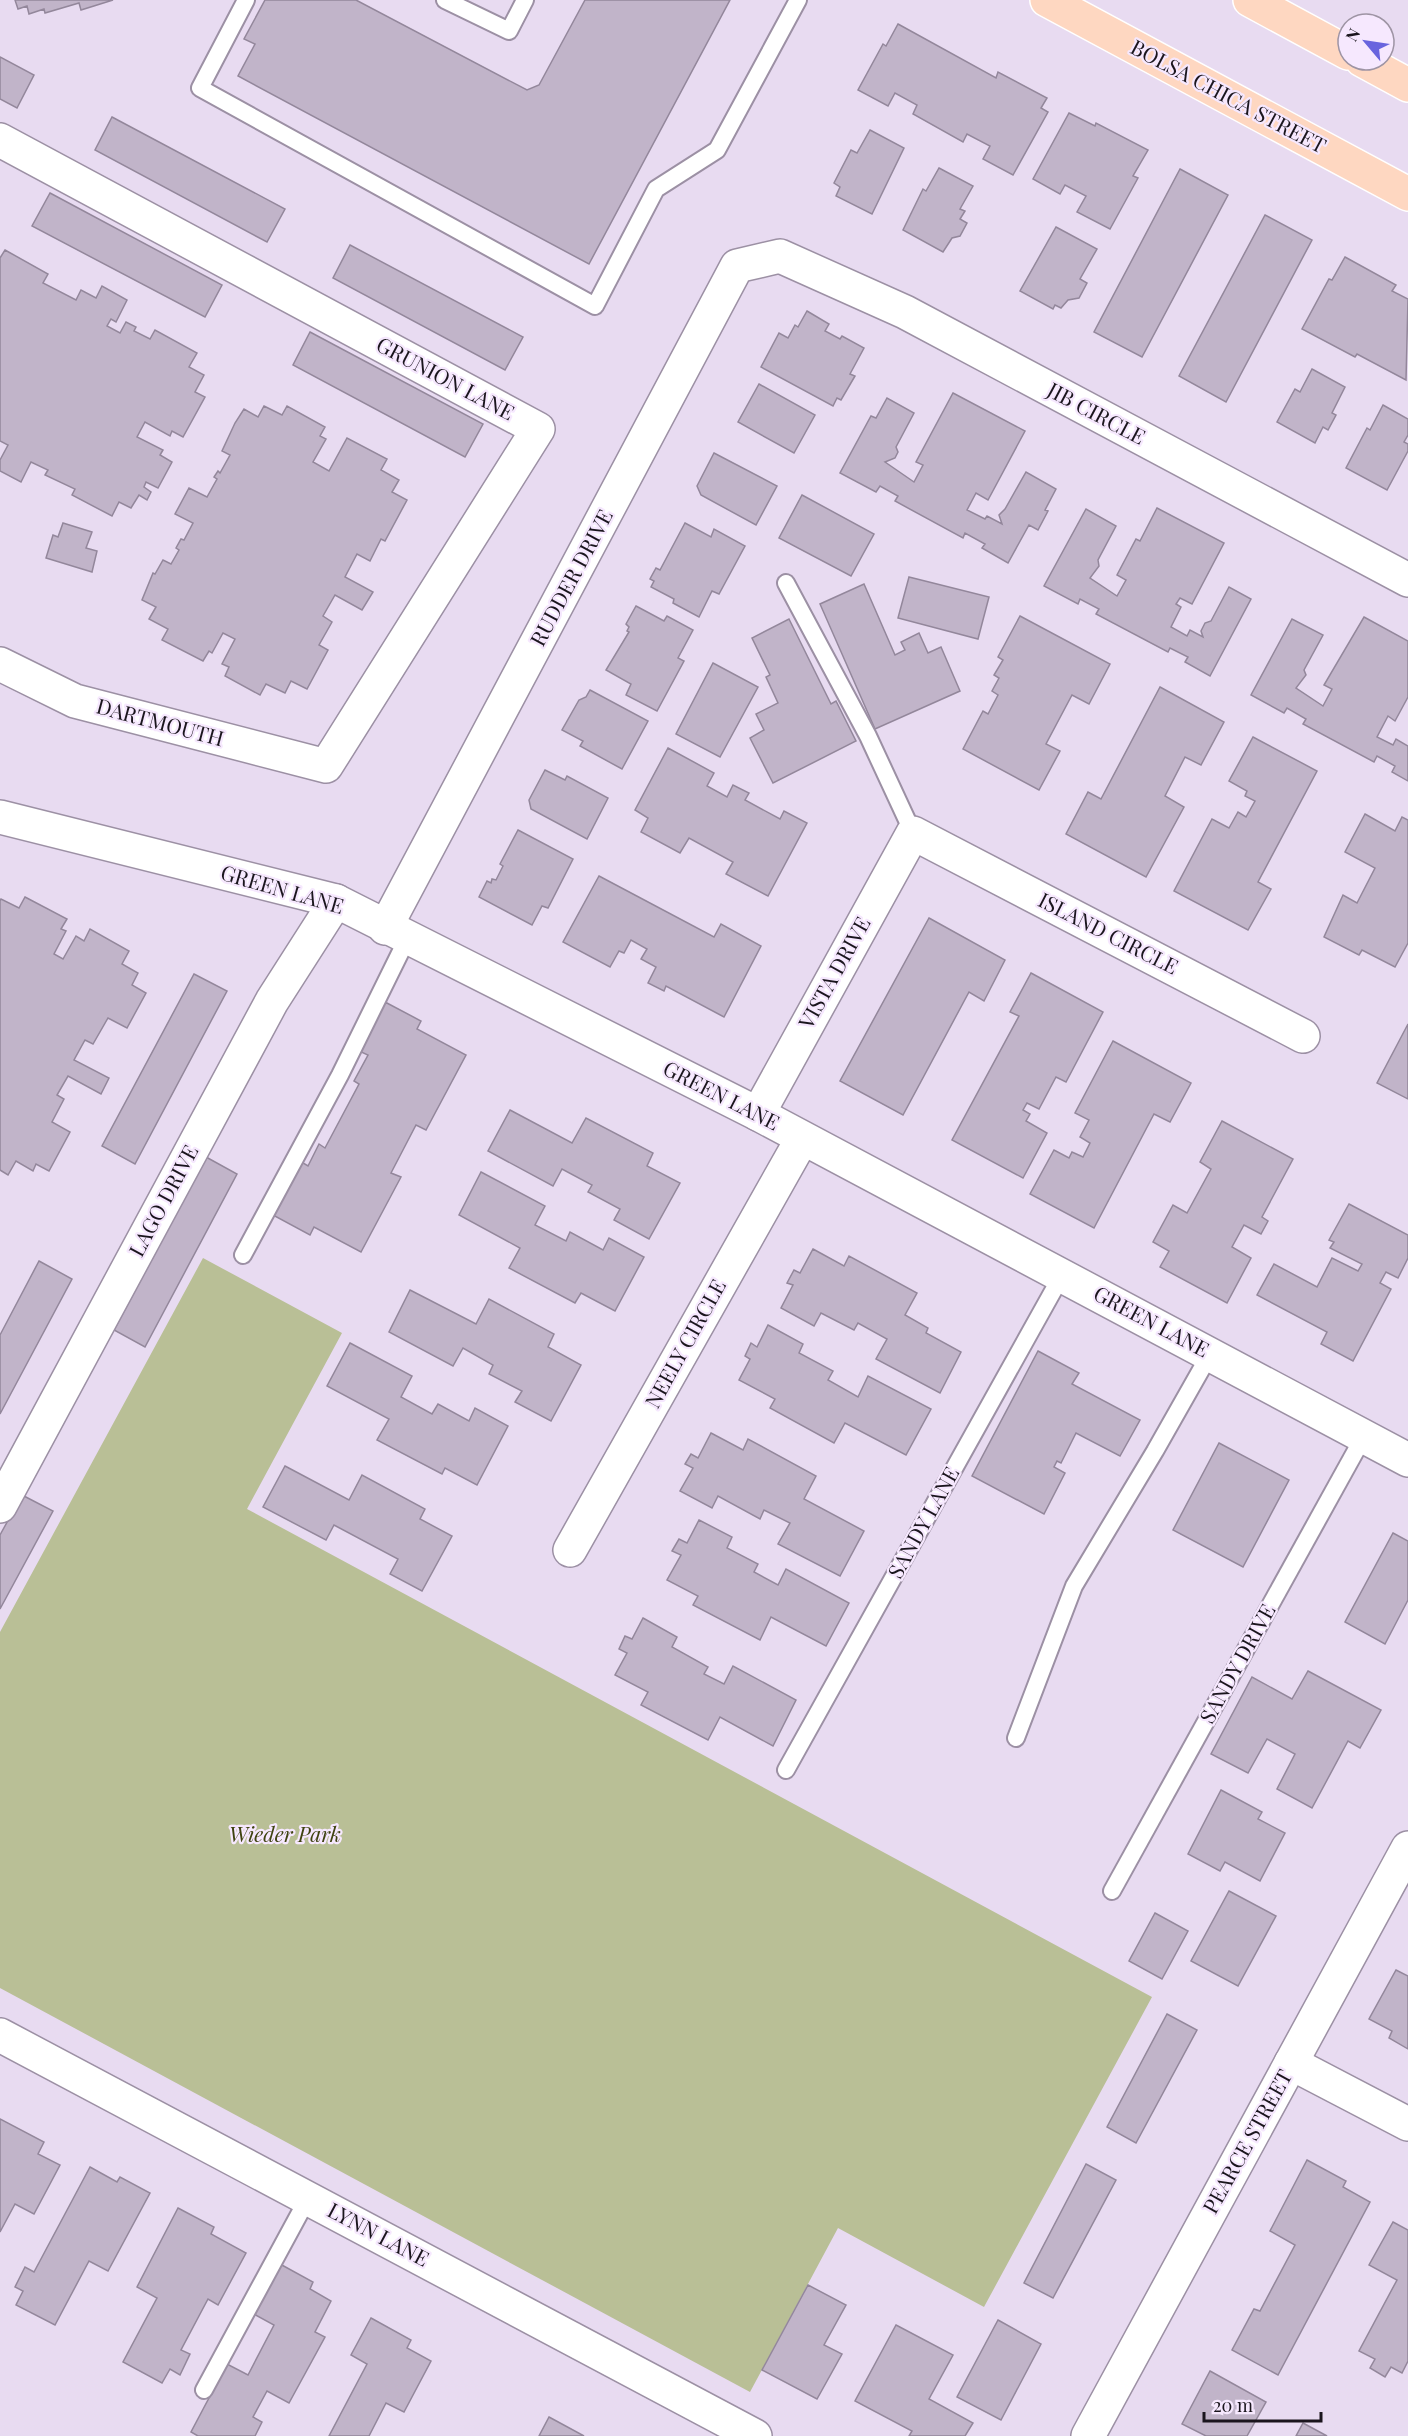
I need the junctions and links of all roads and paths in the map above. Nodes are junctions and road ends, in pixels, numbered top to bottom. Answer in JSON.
{"nodes":[{"id":1,"x":246,"y":0,"type":"edge"},
{"id":2,"x":445,"y":0,"type":"edge"},
{"id":3,"x":525,"y":0,"type":"edge"},
{"id":4,"x":798,"y":0,"type":"edge"},
{"id":5,"x":1047,"y":0,"type":"edge"},
{"id":6,"x":1250,"y":0,"type":"edge"},
{"id":7,"x":1336,"y":46,"type":"edge"},
{"id":8,"x":1384,"y":72,"type":"edge"},
{"id":9,"x":1408,"y":85,"type":"edge"},
{"id":10,"x":0,"y":140,"type":"edge"},
{"id":11,"x":1408,"y":194,"type":"edge"},
{"id":12,"x":780,"y":256,"type":"joint"},
{"id":13,"x":1408,"y":580,"type":"edge"},
{"id":14,"x":786,"y":583,"type":"dead end"},
{"id":15,"x":0,"y":664,"type":"edge"},
{"id":16,"x":326,"y":766,"type":"joint"},
{"id":17,"x":0,"y":817,"type":"edge"},
{"id":18,"x":913,"y":833,"type":"junction"},
{"id":19,"x":336,"y":901,"type":"junction"},
{"id":20,"x":396,"y":933,"type":"junction"},
{"id":21,"x":1303,"y":1036,"type":"dead end"},
{"id":22,"x":758,"y":1114,"type":"junction"},
{"id":23,"x":802,"y":1138,"type":"junction"},
{"id":24,"x":243,"y":1255,"type":"dead end"},
{"id":25,"x":1062,"y":1275,"type":"junction"},
{"id":26,"x":1210,"y":1354,"type":"junction"},
{"id":27,"x":1364,"y":1436,"type":"junction"},
{"id":28,"x":1408,"y":1460,"type":"edge"},
{"id":29,"x":0,"y":1506,"type":"edge"},
{"id":30,"x":570,"y":1550,"type":"dead end"},
{"id":31,"x":1016,"y":1738,"type":"dead end"},
{"id":32,"x":786,"y":1770,"type":"dead end"},
{"id":33,"x":1408,"y":1848,"type":"edge"},
{"id":34,"x":1112,"y":1891,"type":"dead end"},
{"id":35,"x":0,"y":2035,"type":"edge"},
{"id":36,"x":1291,"y":2063,"type":"junction"},
{"id":37,"x":1408,"y":2124,"type":"edge"},
{"id":38,"x":308,"y":2198,"type":"junction"},
{"id":39,"x":204,"y":2390,"type":"dead end"},
{"id":40,"x":755,"y":2436,"type":"edge"},
{"id":41,"x":1088,"y":2436,"type":"edge"}],
"edges":[{"from":1,"to":4,"type":"lane"},
{"from":2,"to":3,"type":"lane"},
{"from":5,"to":11,"type":"main road","name":"BOLSA CHICA STREET"},
{"from":6,"to":7,"type":"main road"},
{"from":8,"to":9,"type":"main road"},
{"from":10,"to":16,"type":"street","name":"GRUNION LANE"},
{"from":12,"to":13,"type":"street","name":"JIB CIRCLE"},
{"from":12,"to":20,"type":"street","name":"RUDDER DRIVE"},
{"from":14,"to":18,"type":"lane"},
{"from":15,"to":16,"type":"street","name":"DARTMOUTH"},
{"from":17,"to":19,"type":"street","name":"GREEN LANE"},
{"from":18,"to":21,"type":"street","name":"ISLAND CIRCLE"},
{"from":18,"to":22,"type":"street","name":"VISTA DRIVE"},
{"from":19,"to":20,"type":"street","name":"GREEN LANE"},
{"from":19,"to":29,"type":"street","name":"LAGO DRIVE"},
{"from":20,"to":22,"type":"street","name":"GREEN LANE"},
{"from":20,"to":24,"type":"lane"},
{"from":22,"to":23,"type":"street","name":"GREEN LANE"},
{"from":23,"to":25,"type":"street","name":"GREEN LANE"},
{"from":23,"to":30,"type":"street","name":"NEELY CIRCLE"},
{"from":25,"to":26,"type":"street","name":"GREEN LANE"},
{"from":25,"to":32,"type":"lane","name":"SANDY LANE"},
{"from":26,"to":27,"type":"street","name":"GREEN LANE"},
{"from":26,"to":31,"type":"lane"},
{"from":27,"to":28,"type":"street","name":"GREEN LANE"},
{"from":27,"to":34,"type":"lane","name":"SANDY DRIVE"},
{"from":33,"to":36,"type":"street","name":"PEARCE STREET"},
{"from":35,"to":38,"type":"street","name":"LYNN LANE"},
{"from":36,"to":37,"type":"street"},
{"from":36,"to":41,"type":"street","name":"PEARCE STREET"},
{"from":38,"to":39,"type":"lane"},
{"from":38,"to":40,"type":"street","name":"LYNN LANE"}]}
